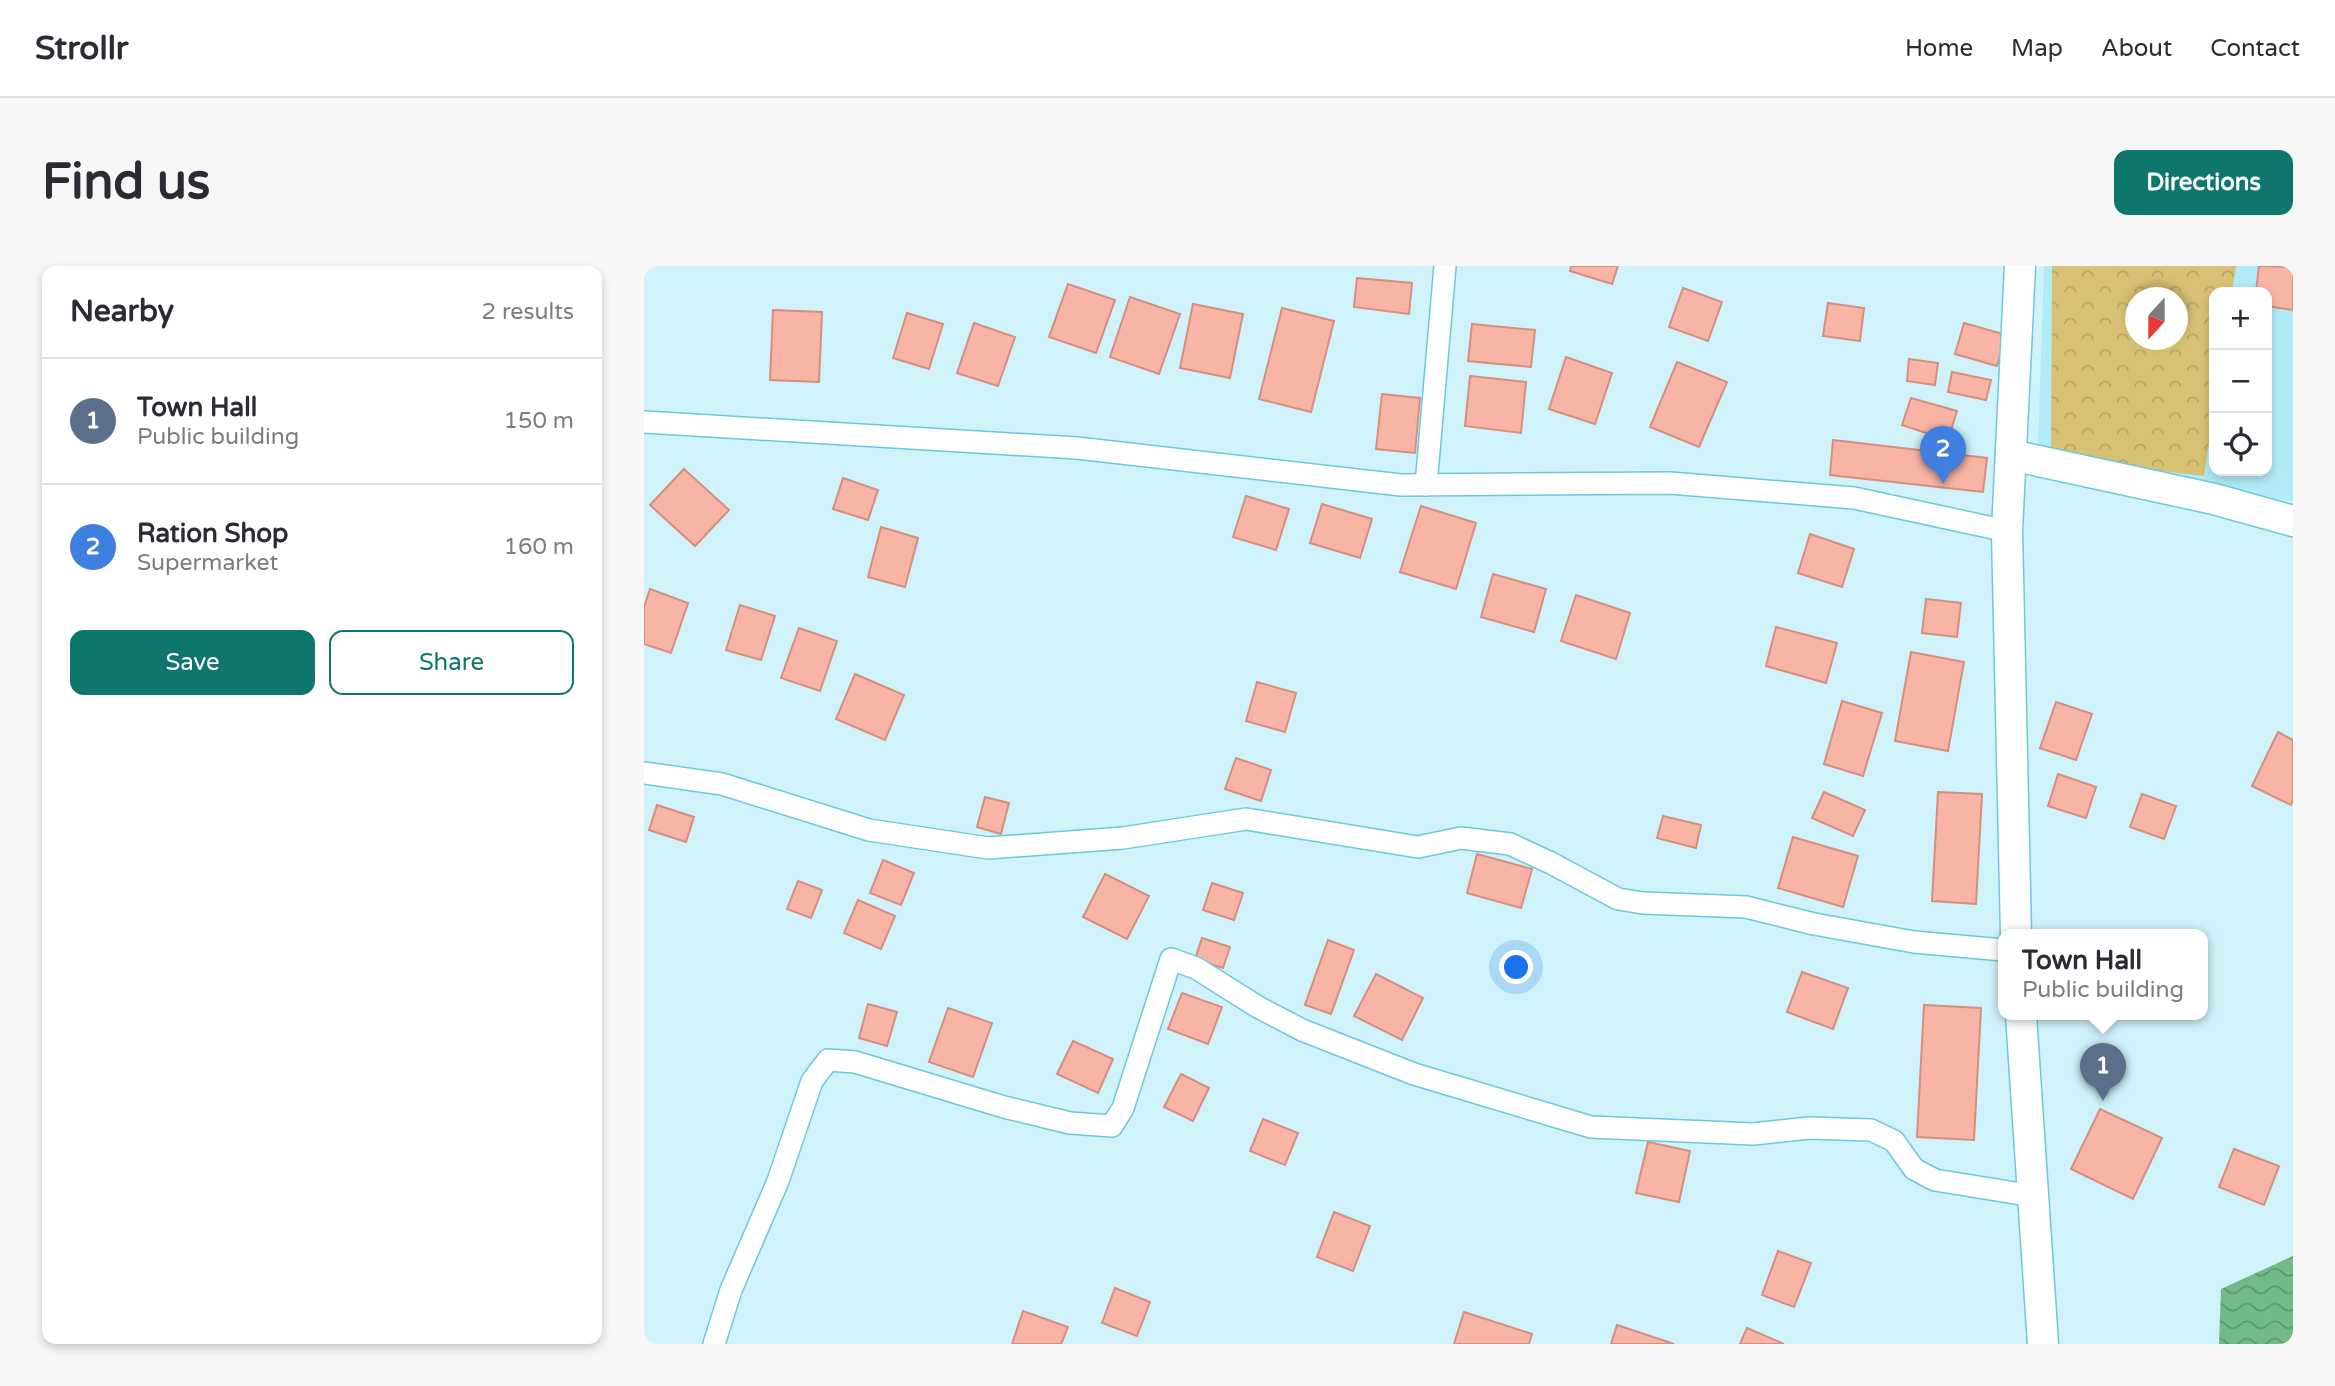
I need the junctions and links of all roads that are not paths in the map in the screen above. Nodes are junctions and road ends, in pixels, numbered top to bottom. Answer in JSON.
{"nodes":[{"id":1,"x":1445,"y":266,"type":"edge"},
{"id":2,"x":2020,"y":266,"type":"edge"},
{"id":3,"x":644,"y":422,"type":"edge"},
{"id":4,"x":2011,"y":456,"type":"junction"},
{"id":5,"x":1426,"y":485,"type":"junction"},
{"id":6,"x":2293,"y":521,"type":"edge"},
{"id":7,"x":2007,"y":531,"type":"junction"},
{"id":8,"x":644,"y":773,"type":"edge"},
{"id":9,"x":2016,"y":929,"type":"edge"},
{"id":10,"x":1998,"y":950,"type":"edge"},
{"id":11,"x":2021,"y":1020,"type":"edge"},
{"id":12,"x":2033,"y":1196,"type":"junction"},
{"id":13,"x":714,"y":1344,"type":"edge"},
{"id":14,"x":2043,"y":1344,"type":"edge"}],
"edges":[{"from":1,"to":5,"type":"street"},
{"from":2,"to":4,"type":"main road"},
{"from":3,"to":5,"type":"street"},
{"from":4,"to":6,"type":"main road"},
{"from":4,"to":7,"type":"main road"},
{"from":5,"to":7,"type":"street"},
{"from":7,"to":9,"type":"main road"},
{"from":8,"to":10,"type":"street"},
{"from":11,"to":12,"type":"main road"},
{"from":12,"to":13,"type":"street"},
{"from":12,"to":14,"type":"main road"}]}
